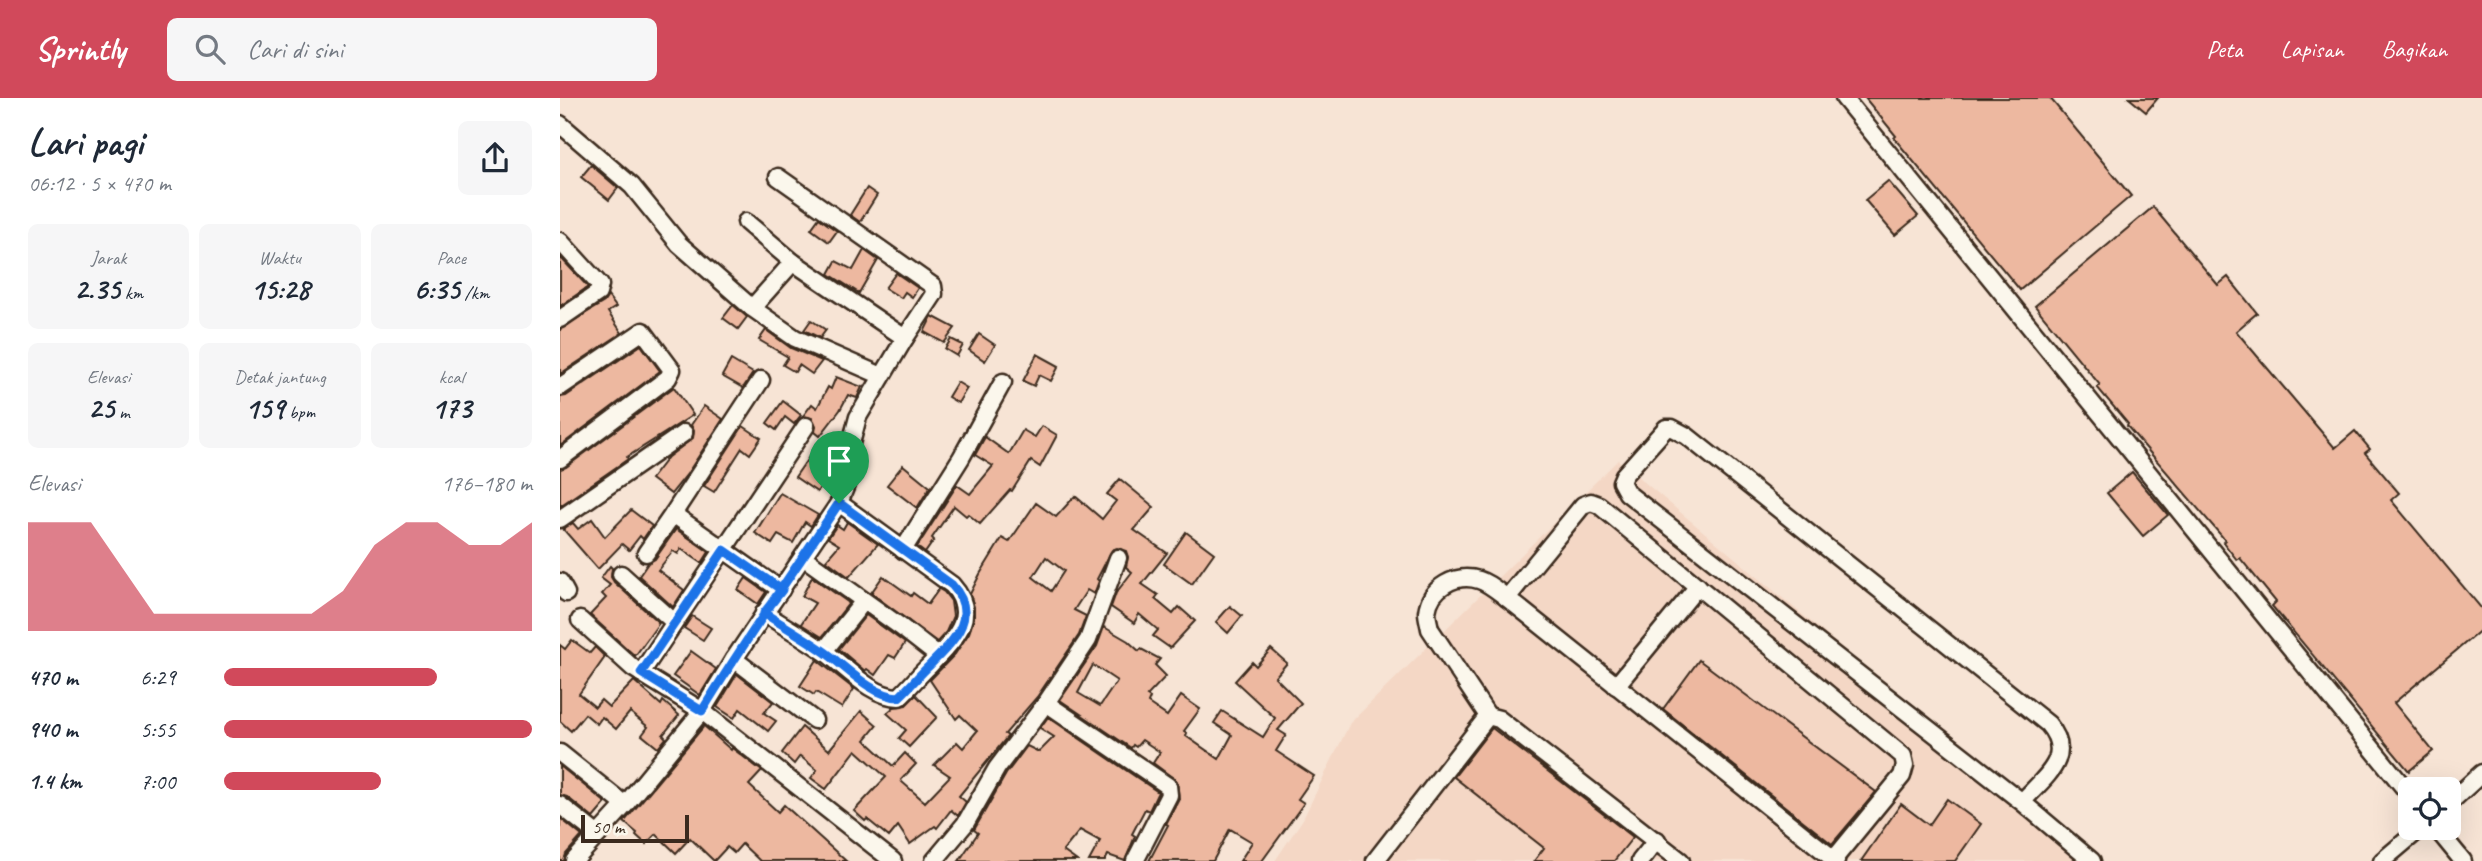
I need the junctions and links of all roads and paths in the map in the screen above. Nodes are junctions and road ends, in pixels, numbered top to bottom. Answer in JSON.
{"nodes":[{"id":1,"x":1844,"y":98,"type":"edge"},
{"id":2,"x":560,"y":124,"type":"edge"},
{"id":3,"x":778,"y":177,"type":"dead end"},
{"id":4,"x":746,"y":222,"type":"dead end"},
{"id":5,"x":560,"y":241,"type":"edge"},
{"id":6,"x":793,"y":262,"type":"junction"},
{"id":7,"x":752,"y":308,"type":"junction"},
{"id":8,"x":560,"y":319,"type":"edge"},
{"id":9,"x":905,"y":338,"type":"junction"},
{"id":10,"x":878,"y":374,"type":"junction"},
{"id":11,"x":761,"y":380,"type":"dead end"},
{"id":12,"x":1003,"y":383,"type":"dead end"},
{"id":13,"x":560,"y":387,"type":"edge"},
{"id":14,"x":806,"y":426,"type":"dead end"},
{"id":15,"x":684,"y":433,"type":"dead end"},
{"id":16,"x":560,"y":459,"type":"edge"},
{"id":17,"x":839,"y":503,"type":"junction"},
{"id":18,"x":673,"y":514,"type":"junction"},
{"id":19,"x":560,"y":519,"type":"edge"},
{"id":20,"x":724,"y":550,"type":"junction"},
{"id":21,"x":903,"y":550,"type":"junction"},
{"id":22,"x":646,"y":553,"type":"dead end"},
{"id":23,"x":803,"y":557,"type":"junction"},
{"id":24,"x":1118,"y":558,"type":"dead end"},
{"id":25,"x":621,"y":574,"type":"dead end"},
{"id":26,"x":1698,"y":586,"type":"junction"},
{"id":27,"x":782,"y":590,"type":"junction"},
{"id":28,"x":1507,"y":598,"type":"junction"},
{"id":29,"x":864,"y":601,"type":"junction"},
{"id":30,"x":764,"y":613,"type":"junction"},
{"id":31,"x":580,"y":620,"type":"dead end"},
{"id":32,"x":674,"y":622,"type":"junction"},
{"id":33,"x":824,"y":651,"type":"junction"},
{"id":34,"x":938,"y":656,"type":"junction"},
{"id":35,"x":734,"y":659,"type":"junction"},
{"id":36,"x":641,"y":673,"type":"junction"},
{"id":37,"x":1616,"y":685,"type":"junction"},
{"id":38,"x":1046,"y":703,"type":"junction"},
{"id":39,"x":702,"y":711,"type":"junction"},
{"id":40,"x":1488,"y":716,"type":"junction"},
{"id":41,"x":814,"y":720,"type":"dead end"},
{"id":42,"x":560,"y":753,"type":"edge"},
{"id":43,"x":2482,"y":773,"type":"edge"},
{"id":44,"x":2398,"y":780,"type":"edge"},
{"id":45,"x":2461,"y":792,"type":"edge"},
{"id":46,"x":2022,"y":802,"type":"junction"},
{"id":47,"x":560,"y":805,"type":"edge"},
{"id":48,"x":625,"y":805,"type":"junction"},
{"id":49,"x":598,"y":835,"type":"junction"},
{"id":50,"x":1657,"y":840,"type":"junction"},
{"id":51,"x":2407,"y":840,"type":"edge"},
{"id":52,"x":2446,"y":840,"type":"edge"},
{"id":53,"x":1835,"y":860,"type":"edge"},
{"id":54,"x":574,"y":861,"type":"edge"},
{"id":55,"x":893,"y":861,"type":"edge"},
{"id":56,"x":934,"y":861,"type":"edge"},
{"id":57,"x":1135,"y":861,"type":"edge"},
{"id":58,"x":1375,"y":861,"type":"edge"},
{"id":59,"x":1640,"y":861,"type":"edge"},
{"id":60,"x":1681,"y":861,"type":"edge"},
{"id":61,"x":2092,"y":861,"type":"edge"},
{"id":62,"x":2382,"y":861,"type":"edge"},
{"id":63,"x":2463,"y":861,"type":"edge"}],
"edges":[{"from":1,"to":44,"type":"street"},
{"from":2,"to":7,"type":"street"},
{"from":3,"to":9,"type":"street"},
{"from":4,"to":6,"type":"street"},
{"from":5,"to":8,"type":"street"},
{"from":6,"to":7,"type":"street"},
{"from":6,"to":9,"type":"street"},
{"from":7,"to":10,"type":"street"},
{"from":9,"to":10,"type":"street"},
{"from":10,"to":17,"type":"street"},
{"from":11,"to":18,"type":"street"},
{"from":12,"to":21,"type":"street"},
{"from":13,"to":16,"type":"street"},
{"from":14,"to":20,"type":"street"},
{"from":15,"to":19,"type":"street"},
{"from":17,"to":21,"type":"street"},
{"from":17,"to":23,"type":"street"},
{"from":18,"to":20,"type":"street"},
{"from":18,"to":22,"type":"street"},
{"from":20,"to":27,"type":"street"},
{"from":20,"to":32,"type":"street"},
{"from":21,"to":34,"type":"street"},
{"from":23,"to":27,"type":"street"},
{"from":23,"to":29,"type":"street"},
{"from":24,"to":38,"type":"street"},
{"from":25,"to":32,"type":"street"},
{"from":26,"to":28,"type":"street"},
{"from":26,"to":37,"type":"street"},
{"from":26,"to":53,"type":"street"},
{"from":27,"to":30,"type":"street"},
{"from":28,"to":37,"type":"street"},
{"from":28,"to":40,"type":"street"},
{"from":29,"to":33,"type":"street"},
{"from":29,"to":34,"type":"street"},
{"from":30,"to":33,"type":"street"},
{"from":30,"to":35,"type":"street"},
{"from":31,"to":36,"type":"street"},
{"from":32,"to":36,"type":"street"},
{"from":33,"to":34,"type":"street"},
{"from":35,"to":39,"type":"street"},
{"from":35,"to":41,"type":"street"},
{"from":36,"to":39,"type":"street"},
{"from":37,"to":53,"type":"street"},
{"from":38,"to":56,"type":"street"},
{"from":38,"to":57,"type":"street"},
{"from":39,"to":48,"type":"street"},
{"from":39,"to":55,"type":"street"},
{"from":40,"to":50,"type":"street"},
{"from":40,"to":58,"type":"street"},
{"from":42,"to":48,"type":"street"},
{"from":43,"to":45,"type":"street"},
{"from":46,"to":46,"type":"street"},
{"from":46,"to":61,"type":"street"},
{"from":47,"to":49,"type":"street"},
{"from":48,"to":49,"type":"street"},
{"from":49,"to":54,"type":"street"},
{"from":50,"to":59,"type":"street"},
{"from":50,"to":60,"type":"street"},
{"from":51,"to":62,"type":"street"},
{"from":52,"to":63,"type":"street"}]}
